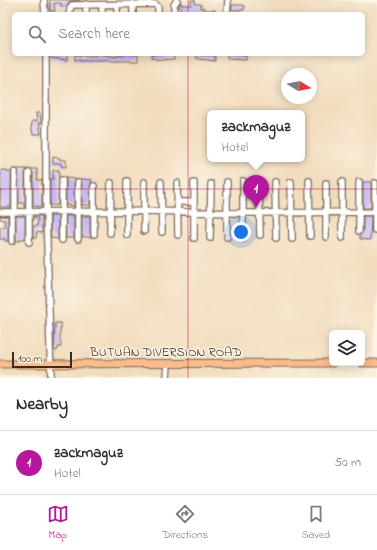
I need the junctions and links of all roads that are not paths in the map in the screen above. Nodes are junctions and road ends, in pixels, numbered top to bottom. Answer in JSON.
{"nodes":[{"id":1,"x":44,"y":0,"type":"edge"},
{"id":2,"x":177,"y":0,"type":"edge"},
{"id":3,"x":228,"y":0,"type":"edge"},
{"id":4,"x":86,"y":4,"type":"junction"},
{"id":5,"x":133,"y":4,"type":"junction"},
{"id":6,"x":102,"y":5,"type":"junction"},
{"id":7,"x":117,"y":5,"type":"junction"},
{"id":8,"x":45,"y":12,"type":"edge"},
{"id":9,"x":69,"y":12,"type":"edge"},
{"id":10,"x":86,"y":12,"type":"edge"},
{"id":11,"x":102,"y":12,"type":"edge"},
{"id":12,"x":117,"y":12,"type":"edge"},
{"id":13,"x":133,"y":12,"type":"edge"},
{"id":14,"x":158,"y":12,"type":"edge"},
{"id":15,"x":174,"y":12,"type":"edge"},
{"id":16,"x":227,"y":12,"type":"edge"},
{"id":17,"x":46,"y":56,"type":"edge"},
{"id":18,"x":16,"y":172,"type":"dead end"},
{"id":19,"x":29,"y":173,"type":"dead end"},
{"id":20,"x":62,"y":180,"type":"dead end"},
{"id":21,"x":126,"y":181,"type":"dead end"},
{"id":22,"x":243,"y":181,"type":"dead end"},
{"id":23,"x":309,"y":181,"type":"dead end"},
{"id":24,"x":78,"y":182,"type":"dead end"},
{"id":25,"x":144,"y":182,"type":"dead end"},
{"id":26,"x":161,"y":182,"type":"dead end"},
{"id":27,"x":227,"y":182,"type":"dead end"},
{"id":28,"x":259,"y":182,"type":"dead end"},
{"id":29,"x":275,"y":182,"type":"dead end"},
{"id":30,"x":291,"y":182,"type":"dead end"},
{"id":31,"x":342,"y":182,"type":"dead end"},
{"id":32,"x":359,"y":182,"type":"dead end"},
{"id":33,"x":111,"y":183,"type":"dead end"},
{"id":34,"x":177,"y":183,"type":"dead end"},
{"id":35,"x":194,"y":183,"type":"dead end"},
{"id":36,"x":326,"y":183,"type":"dead end"},
{"id":37,"x":375,"y":183,"type":"dead end"},
{"id":38,"x":211,"y":184,"type":"dead end"},
{"id":39,"x":94,"y":186,"type":"dead end"},
{"id":40,"x":177,"y":202,"type":"junction"},
{"id":41,"x":193,"y":202,"type":"junction"},
{"id":42,"x":46,"y":211,"type":"junction"},
{"id":43,"x":62,"y":211,"type":"junction"},
{"id":44,"x":144,"y":211,"type":"junction"},
{"id":45,"x":162,"y":211,"type":"junction"},
{"id":46,"x":193,"y":211,"type":"junction"},
{"id":47,"x":0,"y":212,"type":"edge"},
{"id":48,"x":14,"y":212,"type":"junction"},
{"id":49,"x":30,"y":212,"type":"junction"},
{"id":50,"x":78,"y":212,"type":"junction"},
{"id":51,"x":94,"y":212,"type":"junction"},
{"id":52,"x":110,"y":212,"type":"junction"},
{"id":53,"x":126,"y":212,"type":"junction"},
{"id":54,"x":177,"y":212,"type":"junction"},
{"id":55,"x":210,"y":212,"type":"junction"},
{"id":56,"x":226,"y":212,"type":"junction"},
{"id":57,"x":292,"y":212,"type":"junction"},
{"id":58,"x":310,"y":212,"type":"junction"},
{"id":59,"x":326,"y":212,"type":"junction"},
{"id":60,"x":359,"y":212,"type":"junction"},
{"id":61,"x":376,"y":212,"type":"edge"},
{"id":62,"x":243,"y":213,"type":"junction"},
{"id":63,"x":259,"y":213,"type":"junction"},
{"id":64,"x":276,"y":213,"type":"junction"},
{"id":65,"x":342,"y":213,"type":"junction"},
{"id":66,"x":375,"y":230,"type":"dead end"},
{"id":67,"x":144,"y":231,"type":"dead end"},
{"id":68,"x":359,"y":231,"type":"dead end"},
{"id":69,"x":162,"y":232,"type":"dead end"},
{"id":70,"x":110,"y":233,"type":"dead end"},
{"id":71,"x":94,"y":234,"type":"dead end"},
{"id":72,"x":127,"y":235,"type":"dead end"},
{"id":73,"x":178,"y":235,"type":"dead end"},
{"id":74,"x":260,"y":235,"type":"dead end"},
{"id":75,"x":310,"y":236,"type":"dead end"},
{"id":76,"x":326,"y":237,"type":"dead end"},
{"id":77,"x":194,"y":238,"type":"dead end"},
{"id":78,"x":210,"y":238,"type":"dead end"},
{"id":79,"x":227,"y":238,"type":"dead end"},
{"id":80,"x":276,"y":238,"type":"dead end"},
{"id":81,"x":342,"y":238,"type":"dead end"},
{"id":82,"x":78,"y":239,"type":"dead end"},
{"id":83,"x":244,"y":239,"type":"dead end"},
{"id":84,"x":292,"y":239,"type":"dead end"},
{"id":85,"x":62,"y":240,"type":"dead end"},
{"id":86,"x":12,"y":241,"type":"dead end"},
{"id":87,"x":29,"y":242,"type":"dead end"},
{"id":88,"x":329,"y":363,"type":"edge"},
{"id":89,"x":365,"y":363,"type":"edge"},
{"id":90,"x":377,"y":363,"type":"edge"},
{"id":91,"x":0,"y":364,"type":"edge"},
{"id":92,"x":51,"y":364,"type":"junction"},
{"id":93,"x":168,"y":364,"type":"junction"},
{"id":94,"x":51,"y":378,"type":"edge"},
{"id":95,"x":167,"y":378,"type":"edge"}],
"edges":[{"from":1,"to":8,"type":"street"},
{"from":2,"to":15,"type":"street"},
{"from":3,"to":16,"type":"street"},
{"from":4,"to":6,"type":"street"},
{"from":4,"to":9,"type":"street"},
{"from":4,"to":10,"type":"street"},
{"from":5,"to":7,"type":"street"},
{"from":5,"to":13,"type":"street"},
{"from":5,"to":14,"type":"street"},
{"from":6,"to":7,"type":"street"},
{"from":6,"to":11,"type":"street"},
{"from":7,"to":12,"type":"street"},
{"from":17,"to":42,"type":"street"},
{"from":18,"to":48,"type":"street"},
{"from":19,"to":49,"type":"street"},
{"from":20,"to":43,"type":"street"},
{"from":21,"to":53,"type":"street"},
{"from":22,"to":62,"type":"street"},
{"from":23,"to":58,"type":"street"},
{"from":24,"to":50,"type":"street"},
{"from":25,"to":44,"type":"street"},
{"from":26,"to":45,"type":"street"},
{"from":27,"to":56,"type":"street"},
{"from":28,"to":63,"type":"street"},
{"from":29,"to":64,"type":"street"},
{"from":30,"to":57,"type":"street"},
{"from":31,"to":65,"type":"street"},
{"from":32,"to":60,"type":"street"},
{"from":33,"to":52,"type":"street"},
{"from":34,"to":40,"type":"street"},
{"from":35,"to":41,"type":"street"},
{"from":36,"to":59,"type":"street"},
{"from":37,"to":61,"type":"street"},
{"from":38,"to":55,"type":"street"},
{"from":39,"to":51,"type":"street"},
{"from":40,"to":41,"type":"street"},
{"from":40,"to":54,"type":"street"},
{"from":41,"to":46,"type":"street"},
{"from":42,"to":43,"type":"street"},
{"from":42,"to":49,"type":"street"},
{"from":42,"to":92,"type":"street"},
{"from":43,"to":50,"type":"street"},
{"from":43,"to":85,"type":"street"},
{"from":44,"to":45,"type":"street"},
{"from":44,"to":53,"type":"street"},
{"from":44,"to":67,"type":"street"},
{"from":45,"to":54,"type":"street"},
{"from":45,"to":69,"type":"street"},
{"from":46,"to":54,"type":"street"},
{"from":46,"to":55,"type":"street"},
{"from":46,"to":77,"type":"street"},
{"from":47,"to":48,"type":"street"},
{"from":48,"to":49,"type":"street"},
{"from":48,"to":86,"type":"street"},
{"from":49,"to":87,"type":"street"},
{"from":50,"to":51,"type":"street"},
{"from":50,"to":82,"type":"street"},
{"from":51,"to":52,"type":"street"},
{"from":51,"to":71,"type":"street"},
{"from":52,"to":53,"type":"street"},
{"from":52,"to":70,"type":"street"},
{"from":53,"to":72,"type":"street"},
{"from":54,"to":73,"type":"street"},
{"from":55,"to":56,"type":"street"},
{"from":55,"to":78,"type":"street"},
{"from":56,"to":62,"type":"street"},
{"from":56,"to":79,"type":"street"},
{"from":57,"to":58,"type":"street"},
{"from":57,"to":64,"type":"street"},
{"from":57,"to":84,"type":"street"},
{"from":58,"to":59,"type":"street"},
{"from":58,"to":75,"type":"street"},
{"from":59,"to":65,"type":"street"},
{"from":59,"to":76,"type":"street"},
{"from":60,"to":61,"type":"street"},
{"from":60,"to":65,"type":"street"},
{"from":60,"to":68,"type":"street"},
{"from":61,"to":66,"type":"street"},
{"from":62,"to":63,"type":"street"},
{"from":62,"to":83,"type":"street"},
{"from":63,"to":64,"type":"street"},
{"from":63,"to":74,"type":"street"},
{"from":64,"to":80,"type":"street"},
{"from":65,"to":81,"type":"street"},
{"from":88,"to":93,"type":"main road","name":"BUTUAN DIVERSION ROAD"},
{"from":89,"to":90,"type":"main road"},
{"from":91,"to":92,"type":"main road","name":"BUTUAN DIVERSION ROAD"},
{"from":92,"to":93,"type":"main road","name":"BUTUAN DIVERSION ROAD"},
{"from":92,"to":94,"type":"street"},
{"from":93,"to":95,"type":"street"}]}
